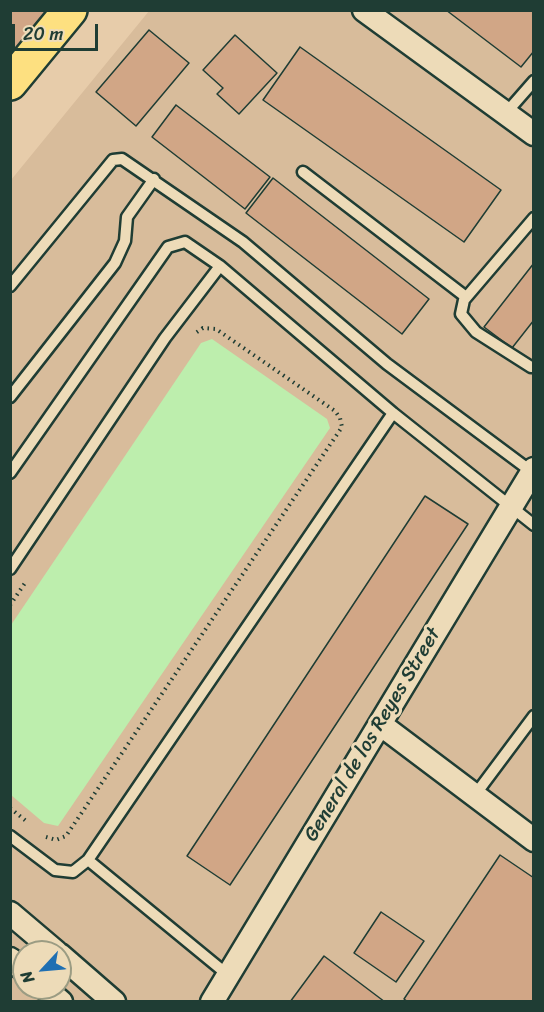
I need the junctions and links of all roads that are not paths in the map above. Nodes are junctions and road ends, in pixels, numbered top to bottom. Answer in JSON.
{"nodes":[{"id":1,"x":70,"y":10,"type":"edge"},
{"id":2,"x":364,"y":10,"type":"edge"},
{"id":3,"x":534,"y":81,"type":"edge"},
{"id":4,"x":10,"y":83,"type":"edge"},
{"id":5,"x":506,"y":113,"type":"junction"},
{"id":6,"x":534,"y":134,"type":"edge"},
{"id":7,"x":303,"y":172,"type":"dead end"},
{"id":8,"x":154,"y":179,"type":"junction"},
{"id":9,"x":534,"y":218,"type":"edge"},
{"id":10,"x":220,"y":266,"type":"junction"},
{"id":11,"x":10,"y":286,"type":"edge"},
{"id":12,"x":466,"y":297,"type":"junction"},
{"id":13,"x":533,"y":368,"type":"edge"},
{"id":14,"x":10,"y":397,"type":"edge"},
{"id":15,"x":393,"y":414,"type":"junction"},
{"id":16,"x":533,"y":471,"type":"edge"},
{"id":17,"x":10,"y":473,"type":"edge"},
{"id":18,"x":510,"y":508,"type":"junction"},
{"id":19,"x":534,"y":525,"type":"edge"},
{"id":20,"x":10,"y":569,"type":"edge"},
{"id":21,"x":534,"y":716,"type":"edge"},
{"id":22,"x":380,"y":724,"type":"junction"},
{"id":23,"x":475,"y":795,"type":"junction"},
{"id":24,"x":10,"y":836,"type":"edge"},
{"id":25,"x":534,"y":840,"type":"edge"},
{"id":26,"x":88,"y":860,"type":"junction"},
{"id":27,"x":10,"y":913,"type":"edge"},
{"id":28,"x":42,"y":940,"type":"edge"},
{"id":29,"x":72,"y":965,"type":"edge"},
{"id":30,"x":228,"y":975,"type":"junction"},
{"id":31,"x":114,"y":1002,"type":"edge"},
{"id":32,"x":212,"y":1002,"type":"edge"}],
"edges":[{"from":1,"to":4,"type":"highway"},
{"from":2,"to":5,"type":"street"},
{"from":3,"to":5,"type":"lane"},
{"from":5,"to":6,"type":"street"},
{"from":7,"to":12,"type":"lane"},
{"from":8,"to":11,"type":"lane"},
{"from":8,"to":14,"type":"lane"},
{"from":8,"to":16,"type":"lane"},
{"from":9,"to":12,"type":"lane"},
{"from":10,"to":15,"type":"lane"},
{"from":10,"to":17,"type":"lane"},
{"from":10,"to":20,"type":"lane"},
{"from":12,"to":13,"type":"lane"},
{"from":15,"to":18,"type":"lane"},
{"from":15,"to":26,"type":"lane"},
{"from":16,"to":18,"type":"street","name":"General de los Reyes Street"},
{"from":18,"to":19,"type":"lane"},
{"from":18,"to":22,"type":"street","name":"General de los Reyes Street"},
{"from":21,"to":23,"type":"lane"},
{"from":22,"to":23,"type":"street"},
{"from":22,"to":30,"type":"street","name":"General de los Reyes Street"},
{"from":23,"to":25,"type":"street"},
{"from":24,"to":26,"type":"lane"},
{"from":26,"to":30,"type":"lane"},
{"from":27,"to":28,"type":"street"},
{"from":29,"to":31,"type":"street"},
{"from":30,"to":32,"type":"street","name":"General de los Reyes Street"}]}
